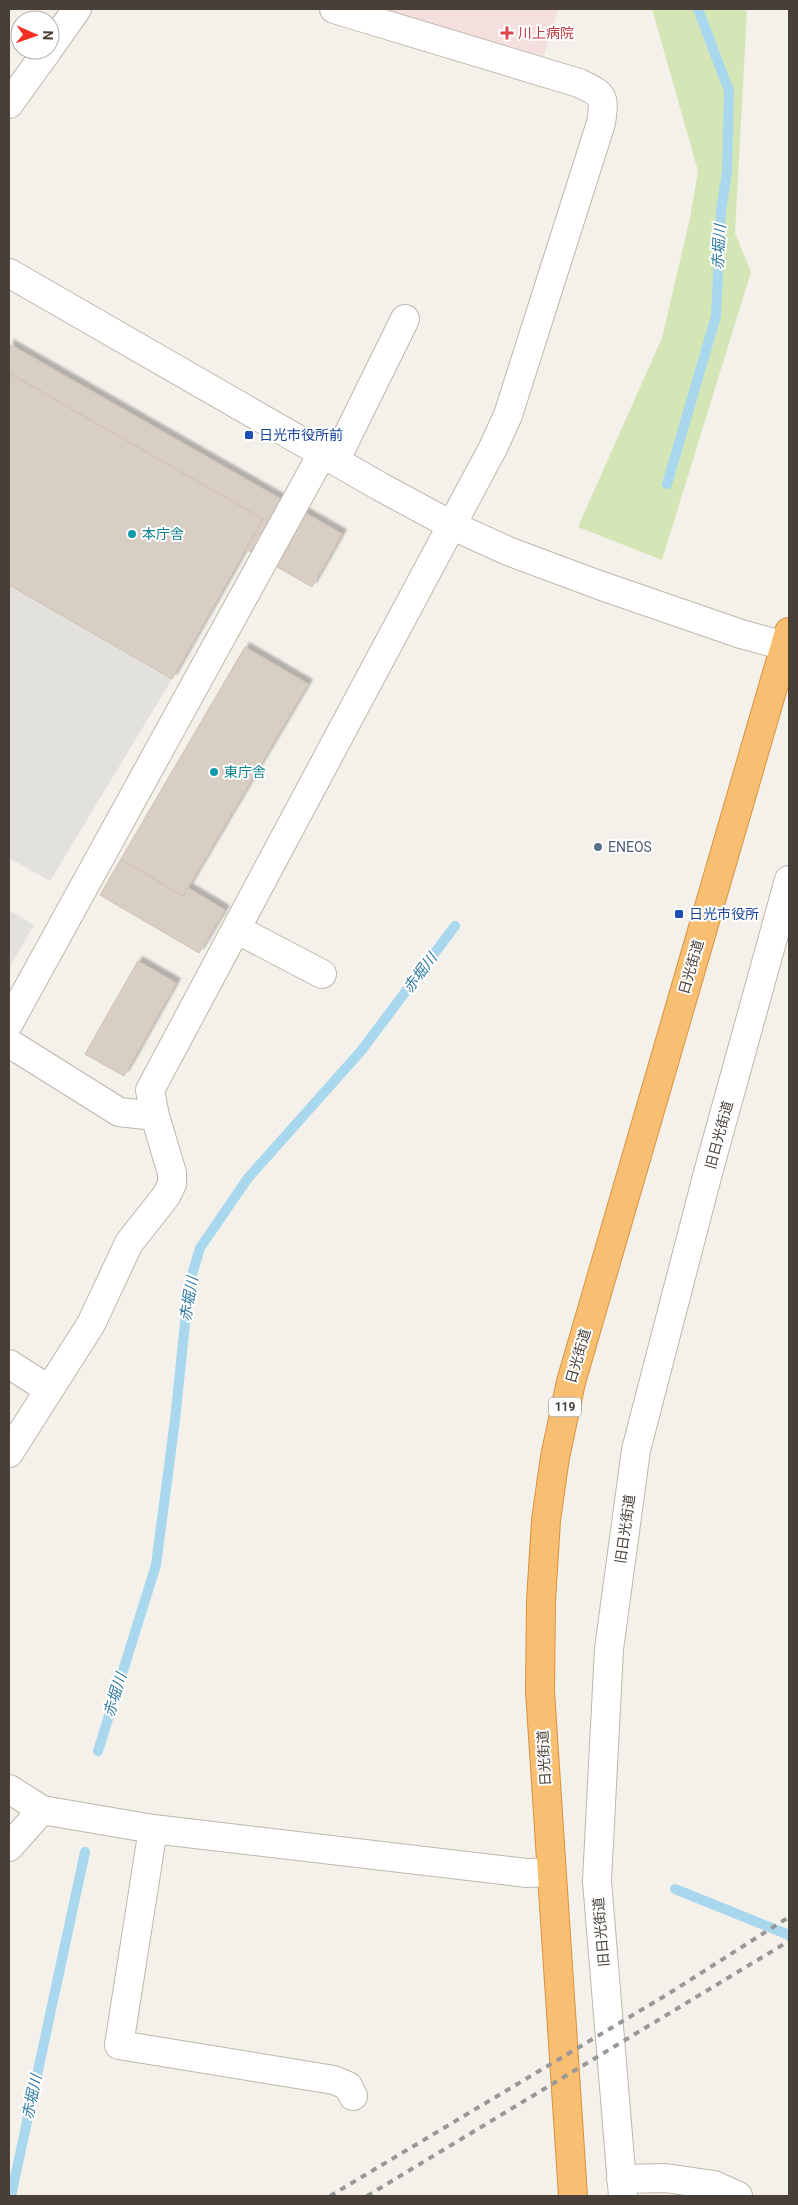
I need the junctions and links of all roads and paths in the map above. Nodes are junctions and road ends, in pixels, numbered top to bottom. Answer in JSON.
{"nodes":[{"id":1,"x":77,"y":9,"type":"edge"},
{"id":2,"x":334,"y":9,"type":"edge"},
{"id":3,"x":60,"y":33,"type":"edge"},
{"id":4,"x":41,"y":60,"type":"edge"},
{"id":5,"x":9,"y":104,"type":"edge"},
{"id":6,"x":9,"y":273,"type":"edge"},
{"id":7,"x":404,"y":319,"type":"dead end"},
{"id":8,"x":328,"y":457,"type":"junction"},
{"id":9,"x":453,"y":526,"type":"junction"},
{"id":10,"x":787,"y":639,"type":"edge"},
{"id":11,"x":789,"y":880,"type":"edge"},
{"id":12,"x":236,"y":929,"type":"junction"},
{"id":13,"x":322,"y":974,"type":"dead end"},
{"id":14,"x":9,"y":1023,"type":"edge"},
{"id":15,"x":9,"y":1043,"type":"edge"},
{"id":16,"x":155,"y":1116,"type":"junction"},
{"id":17,"x":9,"y":1364,"type":"edge"},
{"id":18,"x":48,"y":1389,"type":"junction"},
{"id":19,"x":9,"y":1453,"type":"edge"},
{"id":20,"x":9,"y":1789,"type":"edge"},
{"id":21,"x":42,"y":1810,"type":"junction"},
{"id":22,"x":152,"y":1829,"type":"junction"},
{"id":23,"x":9,"y":1847,"type":"edge"},
{"id":24,"x":551,"y":1872,"type":"junction"},
{"id":25,"x":353,"y":2096,"type":"dead end"},
{"id":26,"x":622,"y":2187,"type":"edge"},
{"id":27,"x":573,"y":2196,"type":"edge"},
{"id":28,"x":738,"y":2196,"type":"edge"}],
"edges":[{"from":1,"to":3,"type":"street"},
{"from":2,"to":9,"type":"street"},
{"from":4,"to":5,"type":"street"},
{"from":6,"to":8,"type":"street"},
{"from":7,"to":8,"type":"street"},
{"from":8,"to":9,"type":"street"},
{"from":8,"to":14,"type":"street"},
{"from":9,"to":10,"type":"street"},
{"from":9,"to":12,"type":"street"},
{"from":10,"to":24,"type":"highway","name":"日光街道","number":"119"},
{"from":11,"to":26,"type":"street","name":"旧日光街道"},
{"from":12,"to":13,"type":"street"},
{"from":12,"to":16,"type":"street"},
{"from":15,"to":16,"type":"street"},
{"from":16,"to":18,"type":"street"},
{"from":17,"to":18,"type":"street"},
{"from":18,"to":19,"type":"street"},
{"from":20,"to":21,"type":"street"},
{"from":21,"to":22,"type":"street"},
{"from":21,"to":23,"type":"street"},
{"from":22,"to":24,"type":"street"},
{"from":22,"to":25,"type":"street"},
{"from":24,"to":27,"type":"highway","name":"日光街道","number":"119"},
{"from":26,"to":28,"type":"street"}]}
